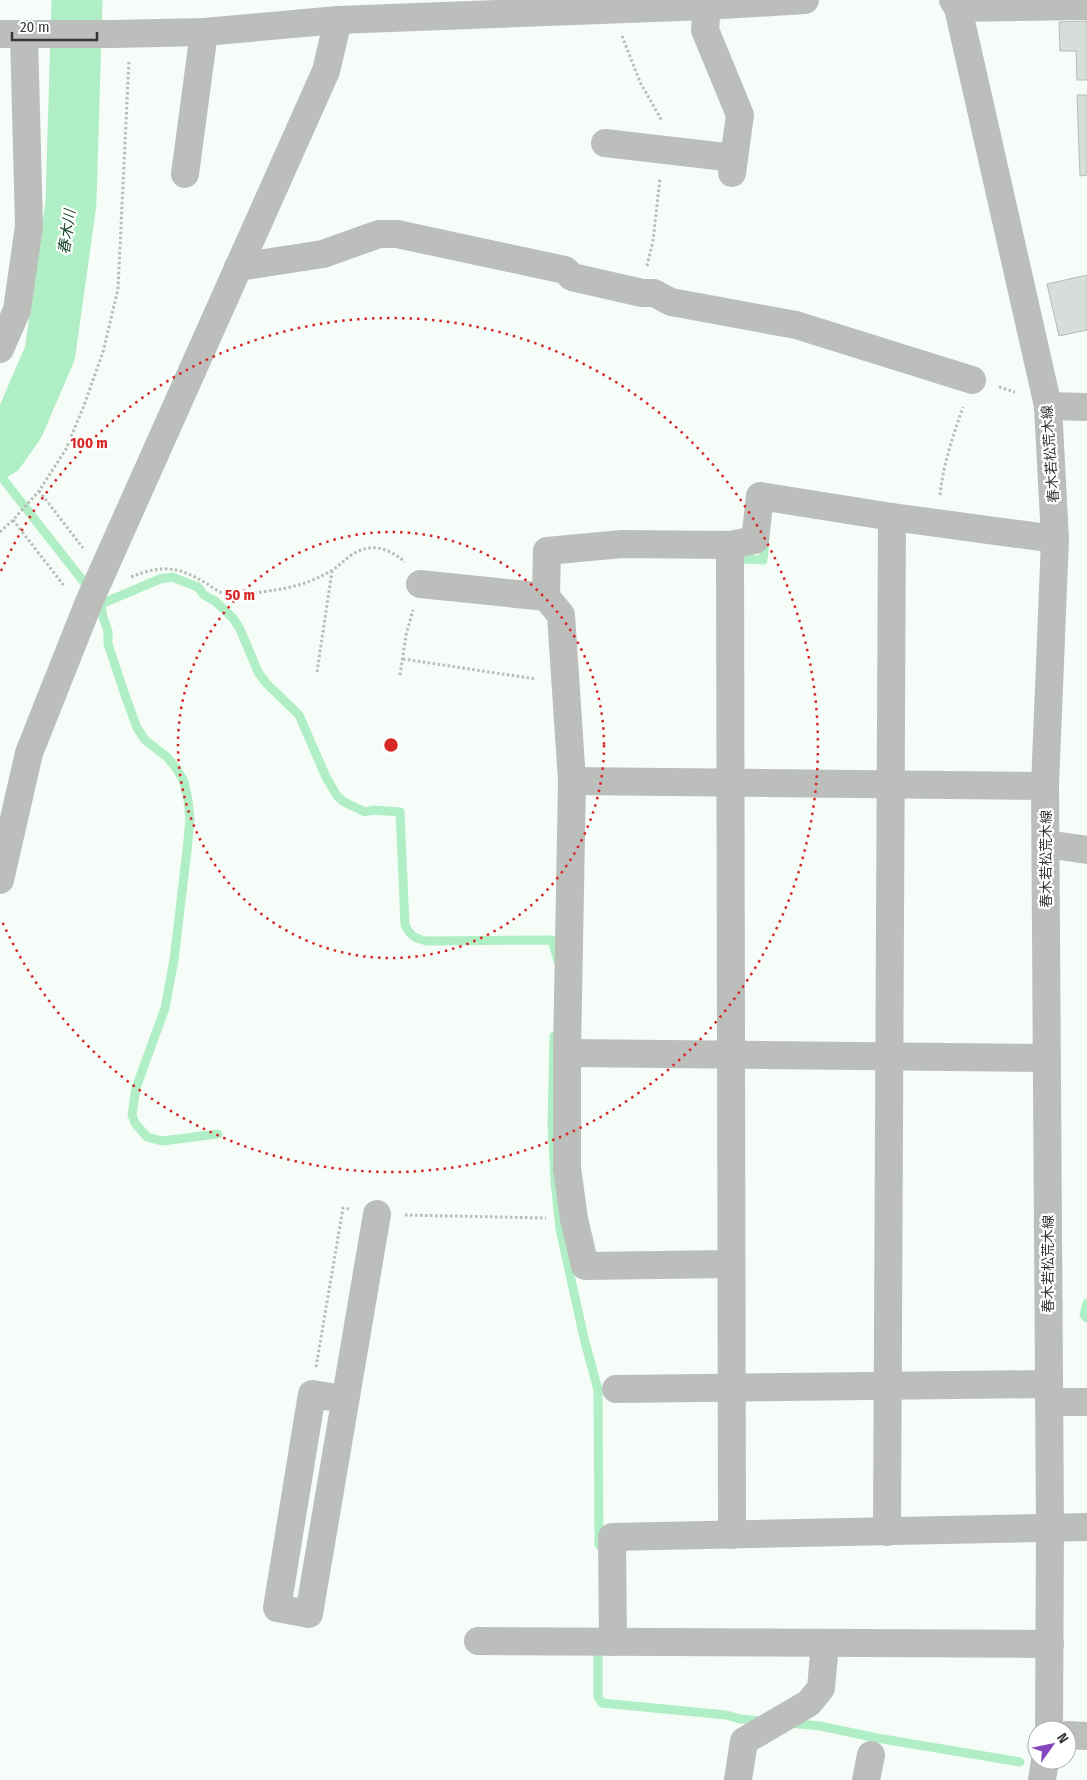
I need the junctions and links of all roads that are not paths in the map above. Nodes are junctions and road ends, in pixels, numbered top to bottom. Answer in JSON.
{"nodes":[{"id":1,"x":805,"y":0,"type":"edge"},
{"id":2,"x":956,"y":4,"type":"edge"},
{"id":3,"x":707,"y":6,"type":"junction"},
{"id":4,"x":1087,"y":6,"type":"edge"},
{"id":5,"x":338,"y":20,"type":"junction"},
{"id":6,"x":204,"y":32,"type":"junction"},
{"id":7,"x":20,"y":35,"type":"edge"},
{"id":8,"x":616,"y":150,"type":"dead end"},
{"id":9,"x":185,"y":174,"type":"dead end"},
{"id":10,"x":238,"y":267,"type":"junction"},
{"id":11,"x":0,"y":349,"type":"edge"},
{"id":12,"x":972,"y":380,"type":"road end"},
{"id":13,"x":1048,"y":403,"type":"junction"},
{"id":14,"x":1087,"y":407,"type":"edge"},
{"id":15,"x":892,"y":517,"type":"junction"},
{"id":16,"x":1055,"y":539,"type":"junction"},
{"id":17,"x":730,"y":545,"type":"junction"},
{"id":18,"x":420,"y":584,"type":"road end"},
{"id":19,"x":546,"y":597,"type":"junction"},
{"id":20,"x":572,"y":781,"type":"junction"},
{"id":21,"x":730,"y":782,"type":"junction"},
{"id":22,"x":890,"y":784,"type":"junction"},
{"id":23,"x":1045,"y":786,"type":"junction"},
{"id":24,"x":1046,"y":844,"type":"junction"},
{"id":25,"x":1087,"y":850,"type":"edge"},
{"id":26,"x":0,"y":880,"type":"edge"},
{"id":27,"x":566,"y":1053,"type":"junction"},
{"id":28,"x":731,"y":1055,"type":"junction"},
{"id":29,"x":890,"y":1056,"type":"junction"},
{"id":30,"x":1047,"y":1058,"type":"junction"},
{"id":31,"x":377,"y":1214,"type":"road end"},
{"id":32,"x":731,"y":1264,"type":"junction"},
{"id":33,"x":888,"y":1386,"type":"junction"},
{"id":34,"x":731,"y":1388,"type":"junction"},
{"id":35,"x":616,"y":1389,"type":"dead end"},
{"id":36,"x":1049,"y":1393,"type":"junction"},
{"id":37,"x":344,"y":1399,"type":"junction"},
{"id":38,"x":1087,"y":1402,"type":"edge"},
{"id":39,"x":1087,"y":1527,"type":"edge"},
{"id":40,"x":1050,"y":1528,"type":"junction"},
{"id":41,"x":887,"y":1532,"type":"junction"},
{"id":42,"x":732,"y":1535,"type":"junction"},
{"id":43,"x":478,"y":1641,"type":"dead end"},
{"id":44,"x":613,"y":1642,"type":"junction"},
{"id":45,"x":825,"y":1643,"type":"junction"},
{"id":46,"x":1050,"y":1644,"type":"junction"},
{"id":47,"x":1049,"y":1720,"type":"edge"},
{"id":48,"x":738,"y":1780,"type":"edge"}],
"edges":[{"from":1,"to":3,"type":"street"},
{"from":2,"to":4,"type":"street"},
{"from":2,"to":13,"type":"street","name":"春木若松荒木線"},
{"from":3,"to":5,"type":"street"},
{"from":3,"to":8,"type":"street"},
{"from":5,"to":6,"type":"street"},
{"from":5,"to":10,"type":"street"},
{"from":6,"to":7,"type":"street"},
{"from":6,"to":9,"type":"street"},
{"from":7,"to":11,"type":"street"},
{"from":10,"to":12,"type":"street"},
{"from":10,"to":26,"type":"street"},
{"from":13,"to":14,"type":"street"},
{"from":13,"to":16,"type":"street","name":"春木若松荒木線"},
{"from":15,"to":16,"type":"street"},
{"from":15,"to":17,"type":"street"},
{"from":15,"to":22,"type":"street"},
{"from":16,"to":23,"type":"street","name":"春木若松荒木線"},
{"from":17,"to":19,"type":"street"},
{"from":17,"to":21,"type":"street"},
{"from":18,"to":19,"type":"street"},
{"from":19,"to":20,"type":"street"},
{"from":20,"to":21,"type":"street"},
{"from":20,"to":27,"type":"street"},
{"from":21,"to":22,"type":"street"},
{"from":21,"to":28,"type":"street"},
{"from":22,"to":23,"type":"street"},
{"from":22,"to":29,"type":"street"},
{"from":23,"to":24,"type":"street","name":"春木若松荒木線"},
{"from":24,"to":25,"type":"street"},
{"from":24,"to":30,"type":"street","name":"春木若松荒木線"},
{"from":27,"to":28,"type":"street"},
{"from":27,"to":32,"type":"street"},
{"from":28,"to":29,"type":"street"},
{"from":28,"to":32,"type":"street"},
{"from":29,"to":30,"type":"street"},
{"from":29,"to":33,"type":"street"},
{"from":30,"to":36,"type":"street","name":"春木若松荒木線"},
{"from":31,"to":37,"type":"street"},
{"from":32,"to":34,"type":"street"},
{"from":33,"to":34,"type":"street"},
{"from":33,"to":36,"type":"street"},
{"from":33,"to":41,"type":"street"},
{"from":34,"to":35,"type":"street"},
{"from":34,"to":42,"type":"street"},
{"from":36,"to":38,"type":"street"},
{"from":36,"to":40,"type":"street","name":"春木若松荒木線"},
{"from":37,"to":37,"type":"street"},
{"from":39,"to":40,"type":"street"},
{"from":40,"to":41,"type":"street"},
{"from":40,"to":46,"type":"street","name":"春木若松荒木線"},
{"from":41,"to":42,"type":"street"},
{"from":42,"to":44,"type":"street"},
{"from":43,"to":44,"type":"street"},
{"from":44,"to":45,"type":"street"},
{"from":45,"to":46,"type":"street"},
{"from":45,"to":48,"type":"street"},
{"from":46,"to":47,"type":"street","name":"春木若松荒木線"}]}
